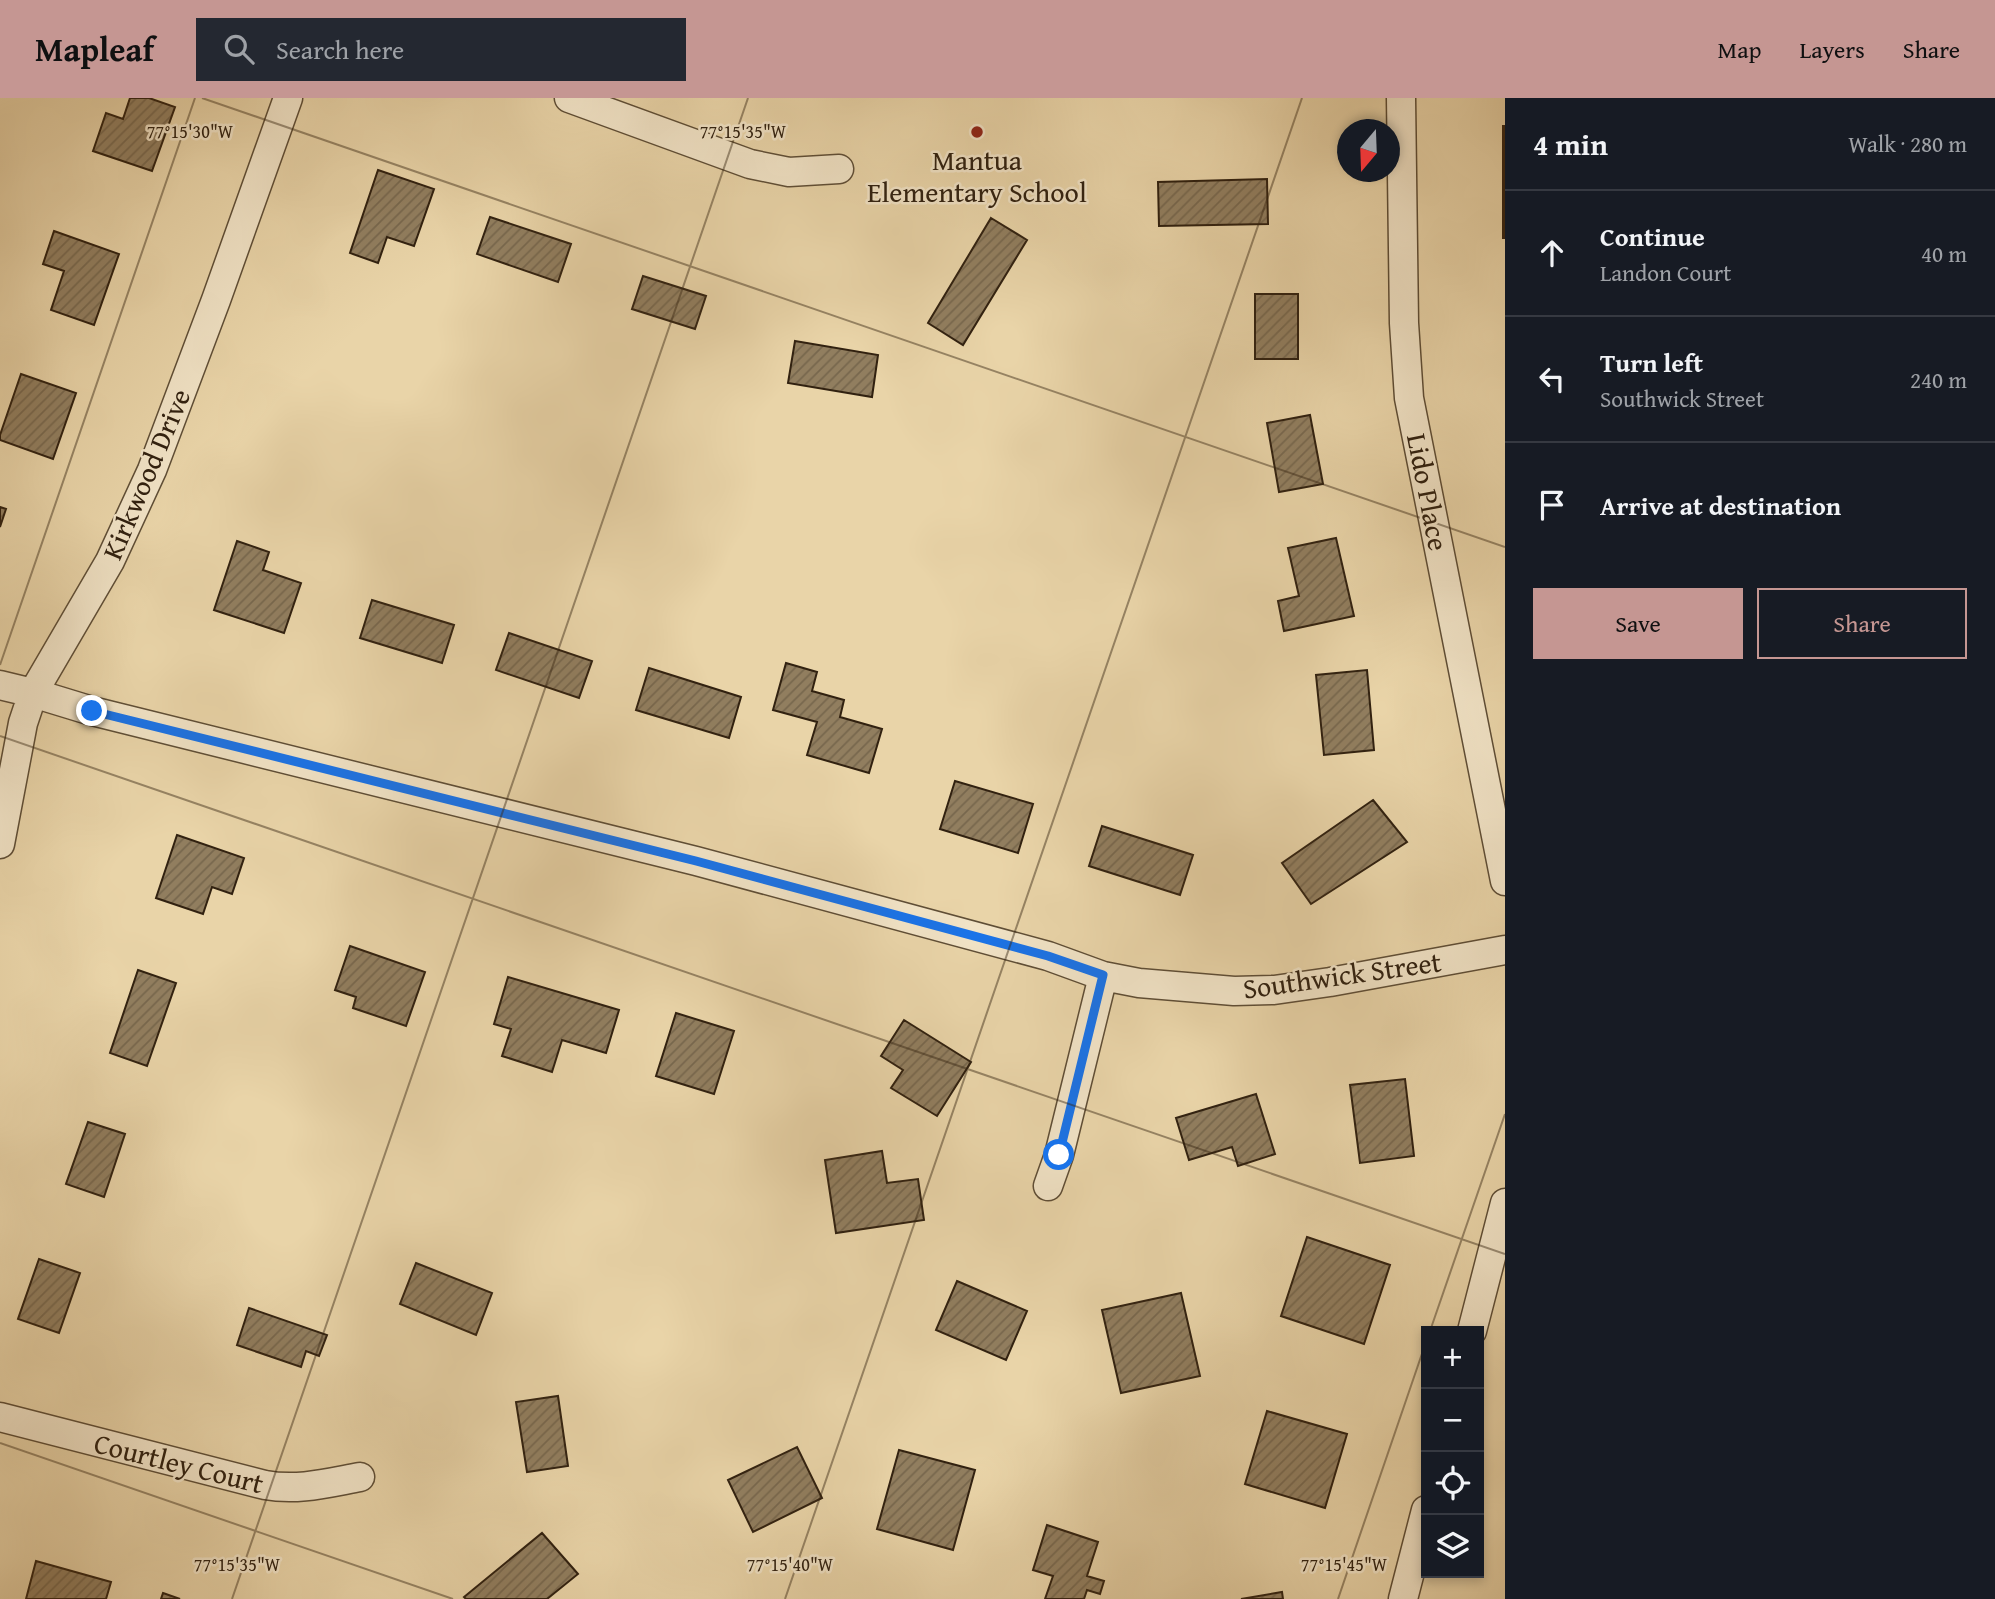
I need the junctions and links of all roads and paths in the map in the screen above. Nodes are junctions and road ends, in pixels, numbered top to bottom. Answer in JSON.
{"nodes":[{"id":1,"x":288,"y":98,"type":"edge"},
{"id":2,"x":569,"y":98,"type":"edge"},
{"id":3,"x":1401,"y":98,"type":"edge"},
{"id":4,"x":839,"y":169,"type":"dead end"},
{"id":5,"x":0,"y":685,"type":"edge"},
{"id":6,"x":33,"y":692,"type":"junction"},
{"id":7,"x":0,"y":844,"type":"edge"},
{"id":8,"x":1505,"y":881,"type":"edge"},
{"id":9,"x":1505,"y":950,"type":"edge"},
{"id":10,"x":1103,"y":975,"type":"junction"},
{"id":11,"x":1048,"y":1186,"type":"dead end"},
{"id":12,"x":1505,"y":1203,"type":"edge"},
{"id":13,"x":1473,"y":1326,"type":"edge"},
{"id":14,"x":0,"y":1417,"type":"edge"},
{"id":15,"x":360,"y":1477,"type":"dead end"},
{"id":16,"x":1425,"y":1515,"type":"edge"},
{"id":17,"x":1403,"y":1599,"type":"edge"}],
"edges":[{"from":1,"to":6,"type":"street","name":"Kirkwood Drive"},
{"from":2,"to":4,"type":"street"},
{"from":3,"to":8,"type":"street","name":"Lido Place"},
{"from":5,"to":6,"type":"street","name":"Southwick Street"},
{"from":6,"to":7,"type":"street","name":"Kirkwood Drive"},
{"from":6,"to":10,"type":"street","name":"Southwick Street"},
{"from":9,"to":10,"type":"street","name":"Southwick Street"},
{"from":10,"to":11,"type":"street"},
{"from":12,"to":13,"type":"street"},
{"from":14,"to":15,"type":"street","name":"Courtley Court"},
{"from":16,"to":17,"type":"street"}]}
